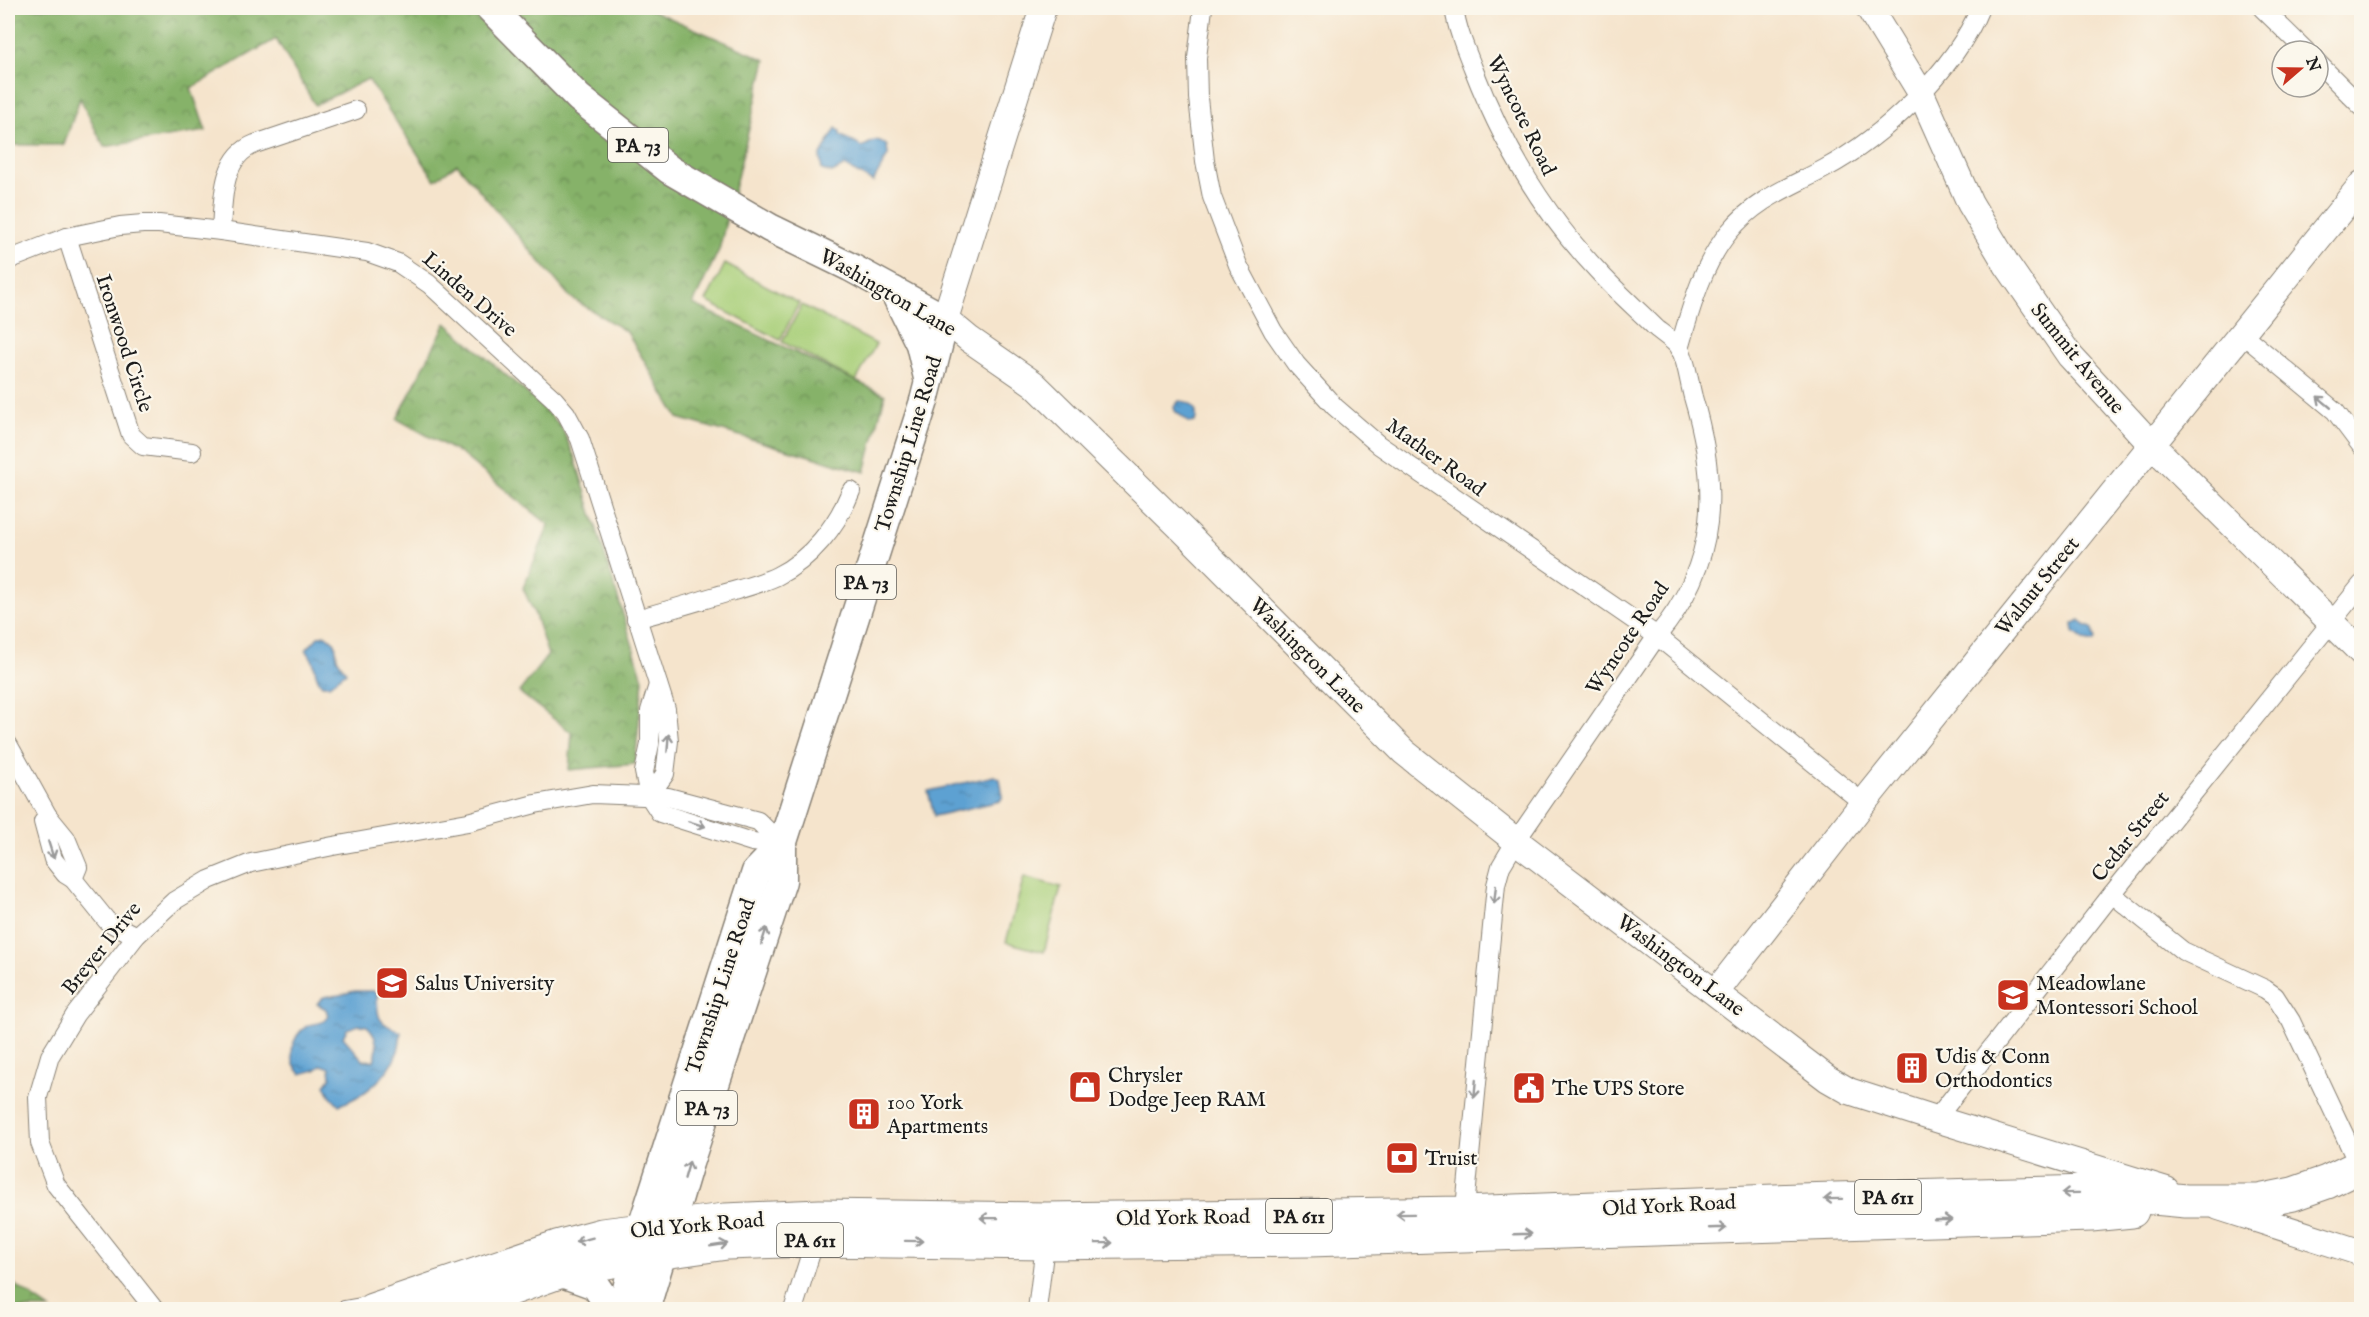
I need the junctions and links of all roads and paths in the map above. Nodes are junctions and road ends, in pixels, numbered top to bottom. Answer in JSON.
{"nodes":[{"id":1,"x":490,"y":8,"type":"edge"},
{"id":2,"x":1043,"y":8,"type":"edge"},
{"id":3,"x":1203,"y":8,"type":"edge"},
{"id":4,"x":1454,"y":8,"type":"edge"},
{"id":5,"x":1869,"y":8,"type":"edge"},
{"id":6,"x":1980,"y":8,"type":"edge"},
{"id":7,"x":2262,"y":8,"type":"edge"},
{"id":8,"x":2294,"y":39,"type":"edge"},
{"id":9,"x":2330,"y":75,"type":"edge"},
{"id":10,"x":1921,"y":93,"type":"junction"},
{"id":11,"x":2361,"y":107,"type":"edge"},
{"id":12,"x":356,"y":110,"type":"dead end"},
{"id":13,"x":2361,"y":184,"type":"edge"},
{"id":14,"x":221,"y":231,"type":"junction"},
{"id":15,"x":67,"y":237,"type":"junction"},
{"id":16,"x":8,"y":260,"type":"edge"},
{"id":17,"x":894,"y":291,"type":"junction"},
{"id":18,"x":945,"y":319,"type":"junction"},
{"id":19,"x":2241,"y":333,"type":"junction"},
{"id":20,"x":1679,"y":349,"type":"junction"},
{"id":21,"x":929,"y":382,"type":"junction"},
{"id":22,"x":2151,"y":444,"type":"junction"},
{"id":23,"x":2361,"y":447,"type":"edge"},
{"id":24,"x":192,"y":452,"type":"dead end"},
{"id":25,"x":851,"y":491,"type":"dead end"},
{"id":26,"x":2361,"y":584,"type":"edge"},
{"id":27,"x":636,"y":619,"type":"junction"},
{"id":28,"x":2331,"y":622,"type":"junction"},
{"id":29,"x":1657,"y":636,"type":"junction"},
{"id":30,"x":2361,"y":653,"type":"edge"},
{"id":31,"x":8,"y":750,"type":"edge"},
{"id":32,"x":649,"y":796,"type":"junction"},
{"id":33,"x":1863,"y":803,"type":"junction"},
{"id":34,"x":1516,"y":841,"type":"junction"},
{"id":35,"x":782,"y":845,"type":"junction"},
{"id":36,"x":2112,"y":894,"type":"junction"},
{"id":37,"x":136,"y":936,"type":"junction"},
{"id":38,"x":1716,"y":992,"type":"junction"},
{"id":39,"x":1936,"y":1119,"type":"junction"},
{"id":40,"x":2360,"y":1165,"type":"edge"},
{"id":41,"x":2193,"y":1201,"type":"junction"},
{"id":42,"x":1464,"y":1225,"type":"junction"},
{"id":43,"x":1046,"y":1231,"type":"junction"},
{"id":44,"x":815,"y":1240,"type":"junction"},
{"id":45,"x":652,"y":1241,"type":"junction"},
{"id":46,"x":2361,"y":1253,"type":"edge"},
{"id":47,"x":122,"y":1270,"type":"junction"},
{"id":48,"x":559,"y":1272,"type":"junction"},
{"id":49,"x":382,"y":1306,"type":"edge"},
{"id":50,"x":141,"y":1310,"type":"edge"},
{"id":51,"x":155,"y":1310,"type":"edge"},
{"id":52,"x":344,"y":1310,"type":"edge"},
{"id":53,"x":451,"y":1310,"type":"edge"},
{"id":54,"x":612,"y":1310,"type":"edge"},
{"id":55,"x":622,"y":1310,"type":"edge"},
{"id":56,"x":645,"y":1310,"type":"edge"},
{"id":57,"x":793,"y":1310,"type":"edge"},
{"id":58,"x":1037,"y":1310,"type":"edge"}],
"edges":[{"from":1,"to":17,"type":"main road","name":"Washington Lane","number":"PA 73"},
{"from":2,"to":18,"type":"street","name":"Township Line Road"},
{"from":3,"to":29,"type":"street","name":"Mather Road"},
{"from":4,"to":20,"type":"street","name":"Wyncote Road"},
{"from":5,"to":10,"type":"street","name":"Summit Avenue"},
{"from":6,"to":10,"type":"street"},
{"from":7,"to":8,"type":"street"},
{"from":9,"to":11,"type":"street"},
{"from":10,"to":20,"type":"street"},
{"from":10,"to":22,"type":"street","name":"Summit Avenue"},
{"from":12,"to":14,"type":"street"},
{"from":13,"to":19,"type":"street","name":"Walnut Street"},
{"from":14,"to":15,"type":"street","name":"Linden Drive"},
{"from":14,"to":27,"type":"street","name":"Linden Drive"},
{"from":15,"to":16,"type":"street","name":"Linden Drive"},
{"from":15,"to":24,"type":"street","name":"Ironwood Circle"},
{"from":17,"to":18,"type":"main road","name":"Washington Lane","number":"PA 73"},
{"from":17,"to":21,"type":"main road"},
{"from":18,"to":21,"type":"main road","name":"Township Line Road","number":"PA 73"},
{"from":18,"to":34,"type":"street","name":"Washington Lane"},
{"from":19,"to":22,"type":"street","name":"Walnut Street"},
{"from":23,"to":19,"type":"street","one_way":true},
{"from":20,"to":29,"type":"street","name":"Wyncote Road"},
{"from":21,"to":35,"type":"main road","name":"Township Line Road","number":"PA 73"},
{"from":22,"to":28,"type":"street","name":"Summit Avenue"},
{"from":22,"to":33,"type":"street","name":"Walnut Street"},
{"from":25,"to":27,"type":"street"},
{"from":26,"to":28,"type":"street","name":"Cedar Street"},
{"from":27,"to":32,"type":"street","name":"Linden Drive"},
{"from":28,"to":30,"type":"street","name":"Summit Avenue"},
{"from":28,"to":36,"type":"street","name":"Cedar Street"},
{"from":29,"to":33,"type":"street","name":"Mather Road"},
{"from":29,"to":34,"type":"street","name":"Wyncote Road"},
{"from":31,"to":37,"type":"street"},
{"from":32,"to":35,"type":"street","name":"Breyer Drive"},
{"from":32,"to":37,"type":"street","name":"Breyer Drive"},
{"from":33,"to":38,"type":"street","name":"Walnut Street"},
{"from":34,"to":38,"type":"street","name":"Washington Lane"},
{"from":34,"to":42,"type":"street","name":"Wyncote Road","one_way":true},
{"from":35,"to":45,"type":"main road","name":"Township Line Road","number":"PA 73"},
{"from":36,"to":39,"type":"street","name":"Cedar Street"},
{"from":36,"to":40,"type":"street"},
{"from":37,"to":47,"type":"street","name":"Breyer Drive"},
{"from":38,"to":39,"type":"street","name":"Washington Lane"},
{"from":39,"to":41,"type":"street","name":"Washington Lane"},
{"from":40,"to":41,"type":"highway","name":"Old York Road","number":"PA 611"},
{"from":41,"to":42,"type":"highway","name":"Old York Road","number":"PA 611"},
{"from":41,"to":46,"type":"street","name":"Washington Lane"},
{"from":42,"to":43,"type":"highway","name":"Old York Road","number":"PA 611"},
{"from":44,"to":43,"type":"highway","name":"Old York Road","number":"PA 611","one_way":true},
{"from":43,"to":45,"type":"highway","name":"Old York Road","number":"PA 611","one_way":true},
{"from":43,"to":58,"type":"street"},
{"from":45,"to":44,"type":"highway","name":"Old York Road","number":"PA 611","one_way":true},
{"from":44,"to":57,"type":"street"},
{"from":45,"to":48,"type":"highway","name":"Old York Road","number":"PA 611"},
{"from":45,"to":49,"type":"highway","name":"Old York Road","number":"PA 611","one_way":true},
{"from":45,"to":55,"type":"main road","name":"Township Line Road","number":"PA 73"},
{"from":45,"to":56,"type":"main road","name":"Township Line Road","number":"PA 73"},
{"from":47,"to":50,"type":"street","name":"Breyer Drive"},
{"from":47,"to":51,"type":"street","name":"Breyer Drive"},
{"from":48,"to":53,"type":"highway","name":"Old York Road","number":"PA 611"},
{"from":48,"to":54,"type":"main road"},
{"from":49,"to":52,"type":"street"}]}
